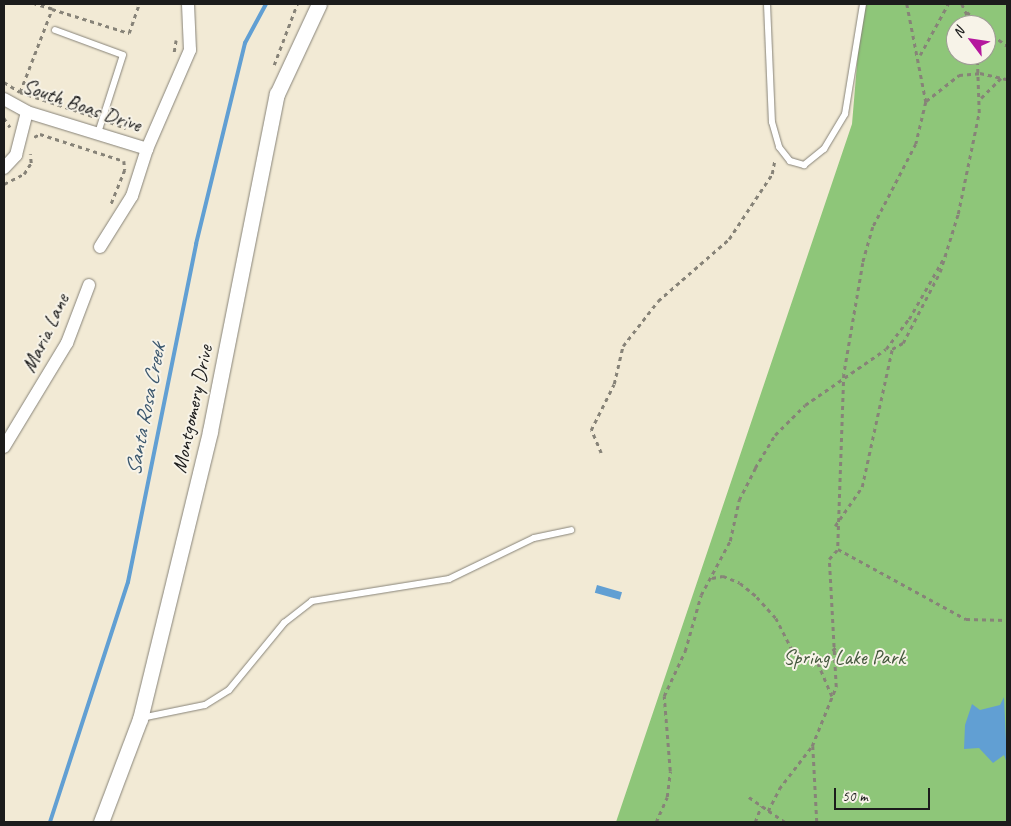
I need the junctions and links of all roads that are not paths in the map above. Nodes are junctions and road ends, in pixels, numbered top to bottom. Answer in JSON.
{"nodes":[{"id":1,"x":188,"y":4,"type":"edge"},
{"id":2,"x":319,"y":4,"type":"edge"},
{"id":3,"x":766,"y":4,"type":"edge"},
{"id":4,"x":863,"y":4,"type":"edge"},
{"id":5,"x":55,"y":30,"type":"dead end"},
{"id":6,"x":4,"y":99,"type":"edge"},
{"id":7,"x":27,"y":112,"type":"junction"},
{"id":8,"x":98,"y":133,"type":"junction"},
{"id":9,"x":147,"y":149,"type":"junction"},
{"id":10,"x":4,"y":168,"type":"edge"},
{"id":11,"x":100,"y":247,"type":"dead end"},
{"id":12,"x":89,"y":285,"type":"dead end"},
{"id":13,"x":4,"y":447,"type":"edge"},
{"id":14,"x":572,"y":530,"type":"dead end"},
{"id":15,"x":140,"y":718,"type":"junction"},
{"id":16,"x":100,"y":822,"type":"edge"}],
"edges":[{"from":1,"to":9,"type":"street"},
{"from":2,"to":15,"type":"street","name":"Montgomery Drive"},
{"from":3,"to":4,"type":"lane"},
{"from":5,"to":8,"type":"lane"},
{"from":6,"to":7,"type":"street","name":"South Boas Drive"},
{"from":7,"to":8,"type":"street","name":"South Boas Drive"},
{"from":7,"to":10,"type":"street"},
{"from":8,"to":9,"type":"street","name":"South Boas Drive"},
{"from":9,"to":11,"type":"street"},
{"from":12,"to":13,"type":"street","name":"Maria Lane"},
{"from":14,"to":15,"type":"lane"},
{"from":15,"to":16,"type":"street","name":"Montgomery Drive"}]}
